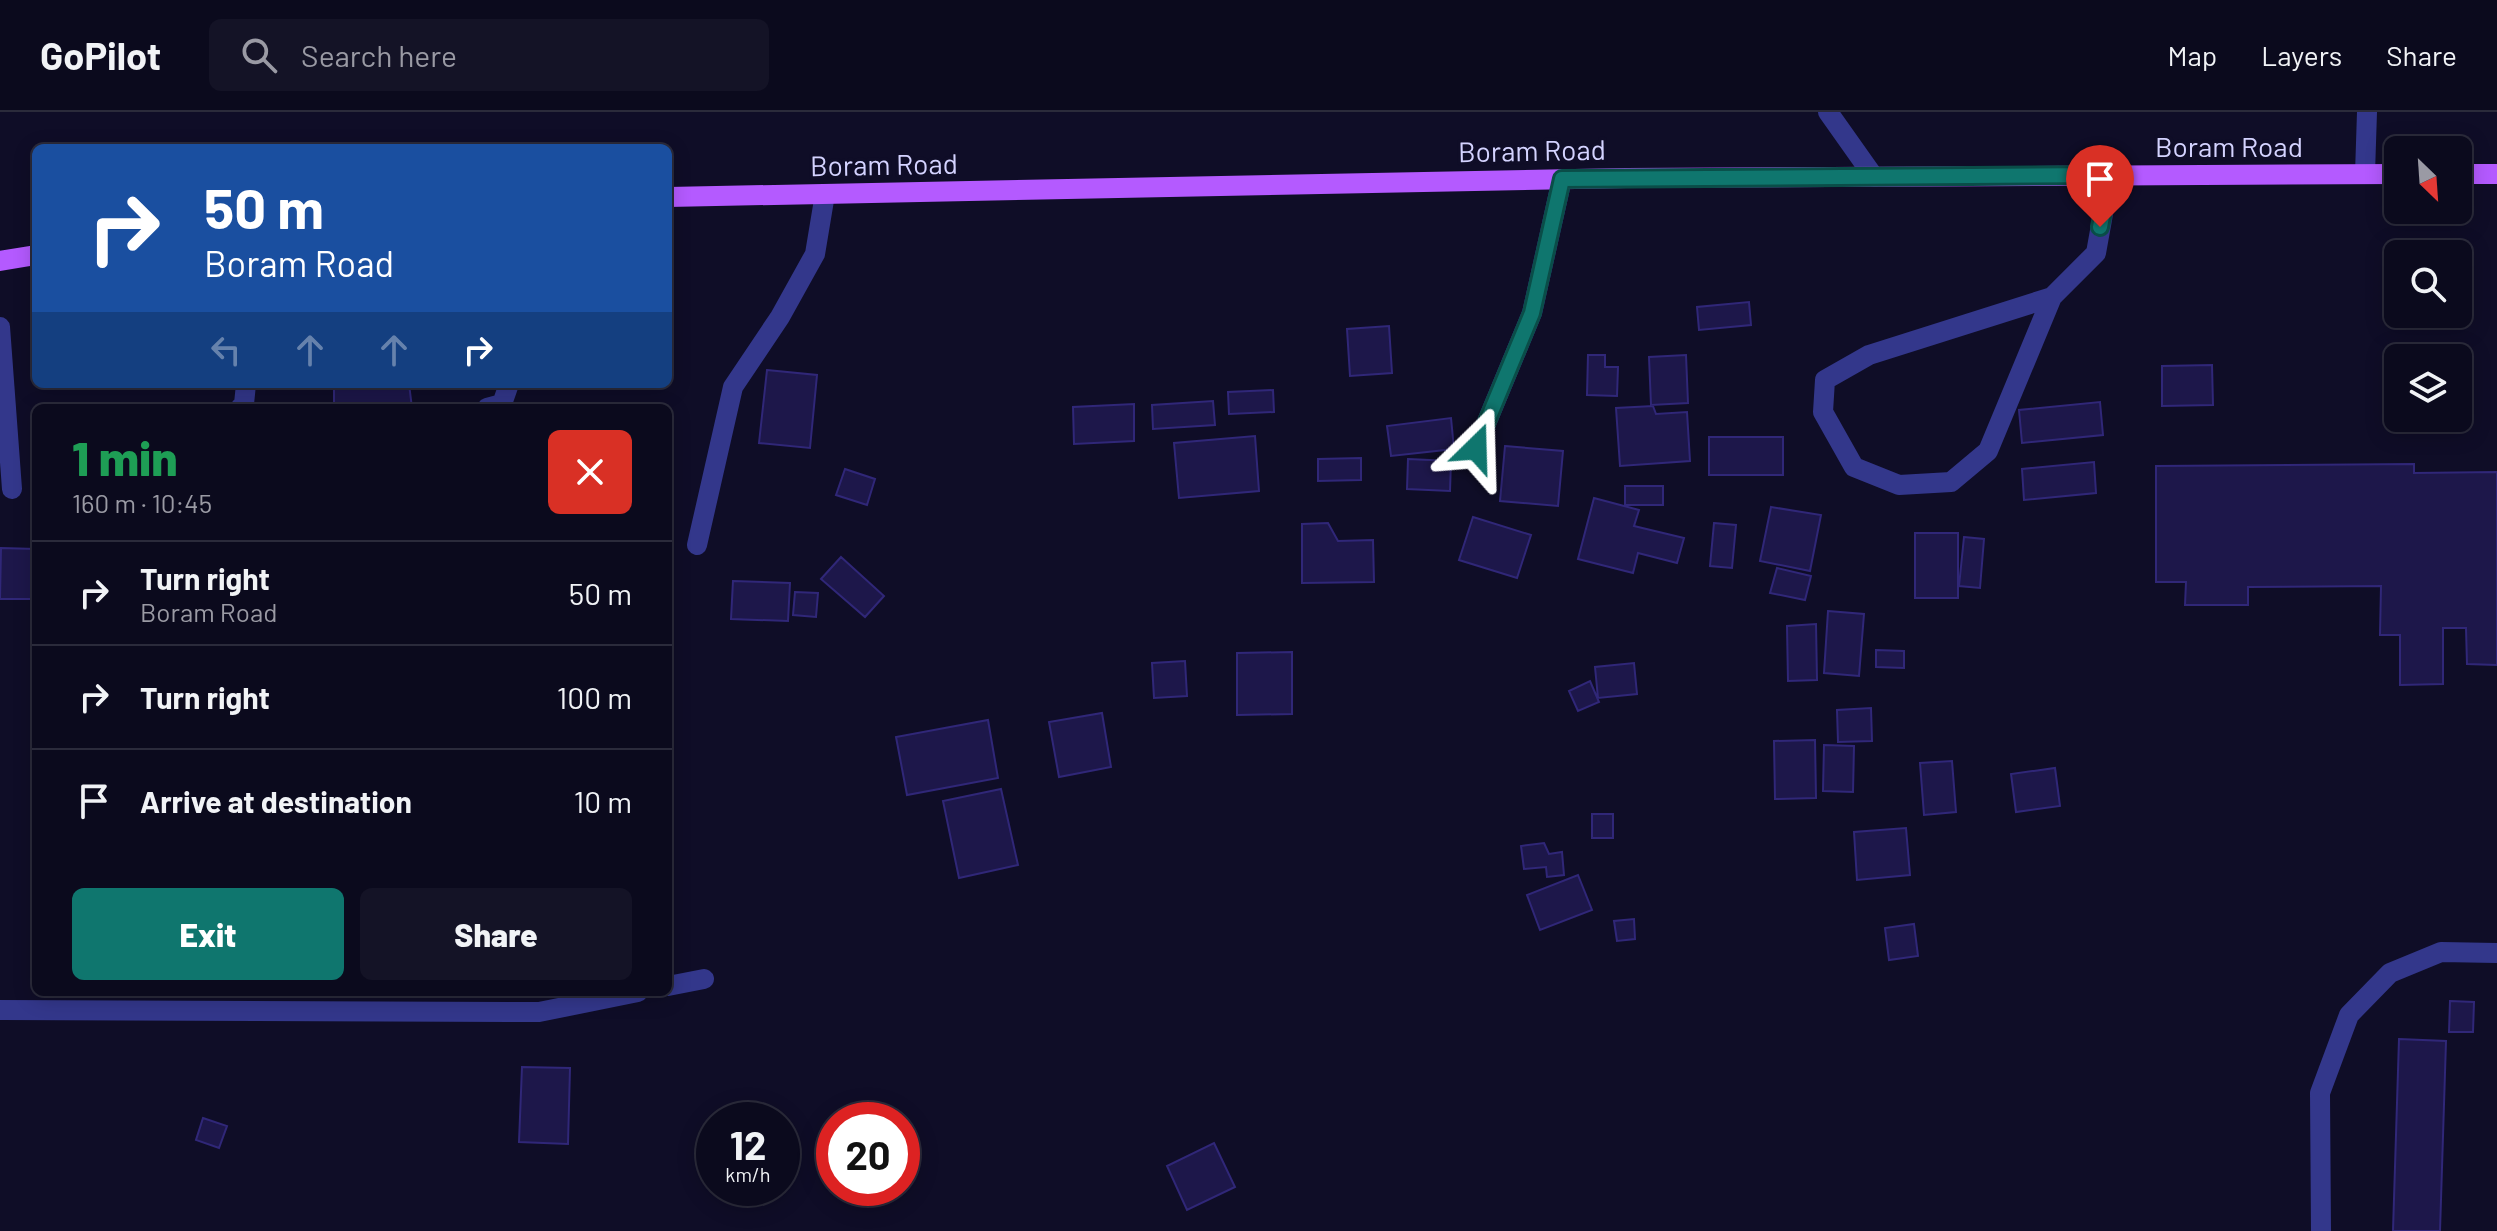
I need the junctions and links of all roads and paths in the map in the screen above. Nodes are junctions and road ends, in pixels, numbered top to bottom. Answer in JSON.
{"nodes":[{"id":1,"x":1828,"y":112,"type":"edge"},
{"id":2,"x":2367,"y":112,"type":"edge"},
{"id":3,"x":2365,"y":174,"type":"junction"},
{"id":4,"x":2384,"y":174,"type":"edge"},
{"id":5,"x":2472,"y":174,"type":"edge"},
{"id":6,"x":2497,"y":174,"type":"edge"},
{"id":7,"x":2110,"y":175,"type":"junction"},
{"id":8,"x":1874,"y":177,"type":"junction"},
{"id":9,"x":1562,"y":179,"type":"junction"},
{"id":10,"x":825,"y":194,"type":"junction"},
{"id":11,"x":672,"y":197,"type":"edge"},
{"id":12,"x":32,"y":256,"type":"edge"},
{"id":13,"x":0,"y":261,"type":"edge"},
{"id":14,"x":2052,"y":297,"type":"junction"},
{"id":15,"x":0,"y":327,"type":"edge"},
{"id":16,"x":1476,"y":448,"type":"dead end"},
{"id":17,"x":12,"y":489,"type":"dead end"},
{"id":18,"x":697,"y":545,"type":"dead end"},
{"id":19,"x":2497,"y":953,"type":"edge"},
{"id":20,"x":704,"y":979,"type":"dead end"},
{"id":21,"x":672,"y":985,"type":"edge"},
{"id":22,"x":618,"y":996,"type":"edge"},
{"id":23,"x":0,"y":1010,"type":"edge"},
{"id":24,"x":2321,"y":1231,"type":"edge"}],
"edges":[{"from":1,"to":8,"type":"street"},
{"from":2,"to":3,"type":"street"},
{"from":3,"to":4,"type":"main road","name":"Boram Road"},
{"from":3,"to":7,"type":"main road","name":"Boram Road"},
{"from":5,"to":6,"type":"main road"},
{"from":7,"to":8,"type":"main road","name":"Boram Road"},
{"from":7,"to":14,"type":"street"},
{"from":8,"to":9,"type":"main road","name":"Boram Road"},
{"from":9,"to":10,"type":"main road","name":"Boram Road"},
{"from":9,"to":16,"type":"street"},
{"from":10,"to":11,"type":"main road","name":"Boram Road"},
{"from":10,"to":18,"type":"street"},
{"from":12,"to":13,"type":"main road"},
{"from":14,"to":14,"type":"street"},
{"from":15,"to":17,"type":"street"},
{"from":19,"to":24,"type":"street"},
{"from":20,"to":21,"type":"street"},
{"from":22,"to":23,"type":"street"}]}
